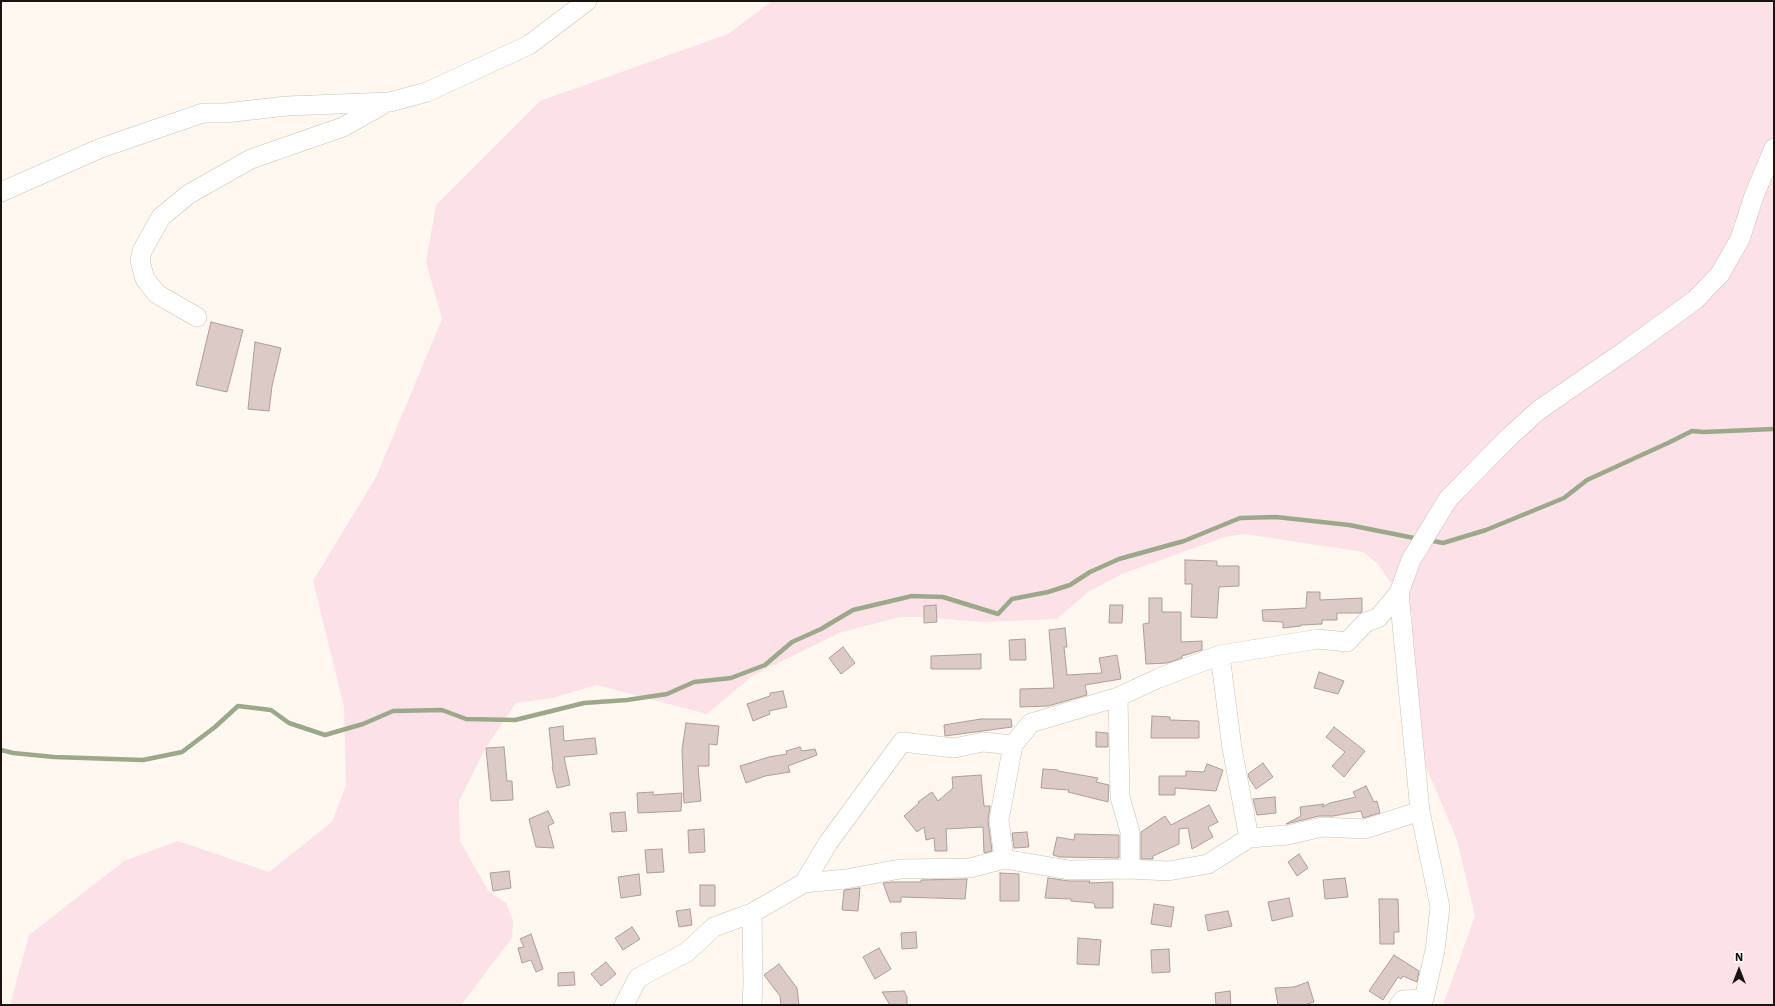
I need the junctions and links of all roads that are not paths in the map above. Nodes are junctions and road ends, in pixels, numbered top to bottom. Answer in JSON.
{"nodes":[{"id":1,"x":587,"y":1,"type":"edge"},
{"id":2,"x":390,"y":102,"type":"junction"},
{"id":3,"x":1774,"y":148,"type":"edge"},
{"id":4,"x":1,"y":192,"type":"edge"},
{"id":5,"x":197,"y":317,"type":"dead end"},
{"id":6,"x":1399,"y":593,"type":"junction"},
{"id":7,"x":1220,"y":655,"type":"junction"},
{"id":8,"x":1118,"y":697,"type":"junction"},
{"id":9,"x":1013,"y":745,"type":"junction"},
{"id":10,"x":1420,"y":811,"type":"junction"},
{"id":11,"x":1249,"y":838,"type":"junction"},
{"id":12,"x":1004,"y":859,"type":"junction"},
{"id":13,"x":1130,"y":869,"type":"junction"},
{"id":14,"x":804,"y":883,"type":"junction"},
{"id":15,"x":752,"y":913,"type":"junction"},
{"id":16,"x":624,"y":1005,"type":"edge"},
{"id":17,"x":752,"y":1005,"type":"edge"},
{"id":18,"x":1399,"y":1005,"type":"edge"}],
"edges":[{"from":1,"to":2,"type":"street"},
{"from":2,"to":4,"type":"street"},
{"from":2,"to":5,"type":"street"},
{"from":3,"to":6,"type":"street"},
{"from":6,"to":7,"type":"street"},
{"from":6,"to":10,"type":"street"},
{"from":7,"to":8,"type":"street"},
{"from":7,"to":11,"type":"street"},
{"from":8,"to":9,"type":"street"},
{"from":8,"to":13,"type":"street"},
{"from":9,"to":12,"type":"street"},
{"from":9,"to":14,"type":"street"},
{"from":10,"to":11,"type":"street"},
{"from":10,"to":18,"type":"street"},
{"from":11,"to":13,"type":"street"},
{"from":12,"to":13,"type":"street"},
{"from":12,"to":14,"type":"street"},
{"from":14,"to":15,"type":"street"},
{"from":15,"to":16,"type":"street"},
{"from":15,"to":17,"type":"street"}]}
